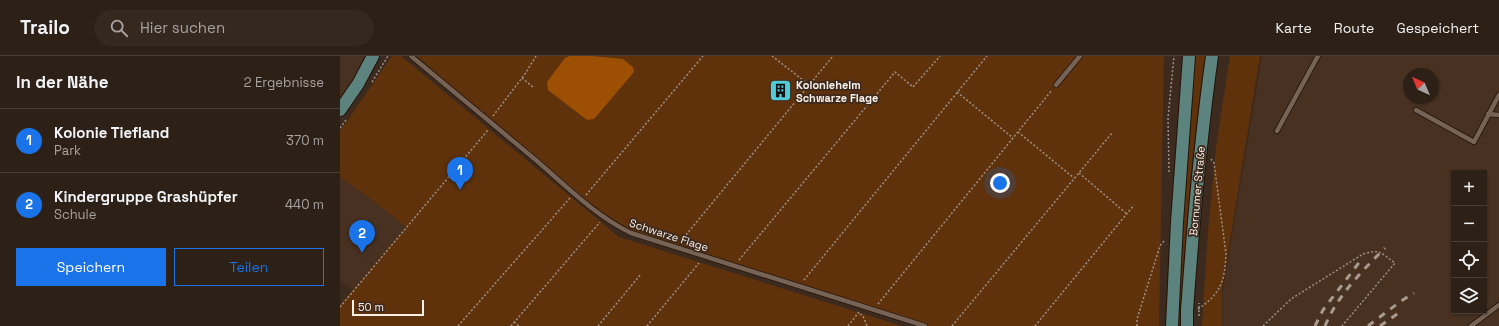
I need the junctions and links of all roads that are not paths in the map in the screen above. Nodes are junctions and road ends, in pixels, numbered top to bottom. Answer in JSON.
{"nodes":[{"id":1,"x":373,"y":56,"type":"edge"},
{"id":2,"x":411,"y":56,"type":"edge"},
{"id":3,"x":1080,"y":56,"type":"edge"},
{"id":4,"x":1189,"y":56,"type":"edge"},
{"id":5,"x":1212,"y":56,"type":"edge"},
{"id":6,"x":1318,"y":56,"type":"edge"},
{"id":7,"x":1056,"y":85,"type":"road end"},
{"id":8,"x":1499,"y":94,"type":"edge"},
{"id":9,"x":340,"y":110,"type":"edge"},
{"id":10,"x":1416,"y":110,"type":"dead end"},
{"id":11,"x":1488,"y":114,"type":"junction"},
{"id":12,"x":1499,"y":116,"type":"edge"},
{"id":13,"x":1277,"y":131,"type":"dead end"},
{"id":14,"x":1499,"y":305,"type":"edge"},
{"id":15,"x":1172,"y":323,"type":"edge"},
{"id":16,"x":925,"y":326,"type":"edge"},
{"id":17,"x":1187,"y":326,"type":"edge"},
{"id":18,"x":1471,"y":326,"type":"edge"}],
"edges":[{"from":1,"to":9,"type":"main road"},
{"from":2,"to":16,"type":"lane","name":"Schwarze Flage"},
{"from":3,"to":7,"type":"lane"},
{"from":4,"to":15,"type":"main road","name":"Bornumer Straße"},
{"from":5,"to":17,"type":"main road","name":"Bornumer Straße","bridge":true},
{"from":6,"to":13,"type":"lane"},
{"from":8,"to":11,"type":"lane"},
{"from":10,"to":11,"type":"lane"},
{"from":11,"to":12,"type":"lane"},
{"from":14,"to":18,"type":"lane"}]}
